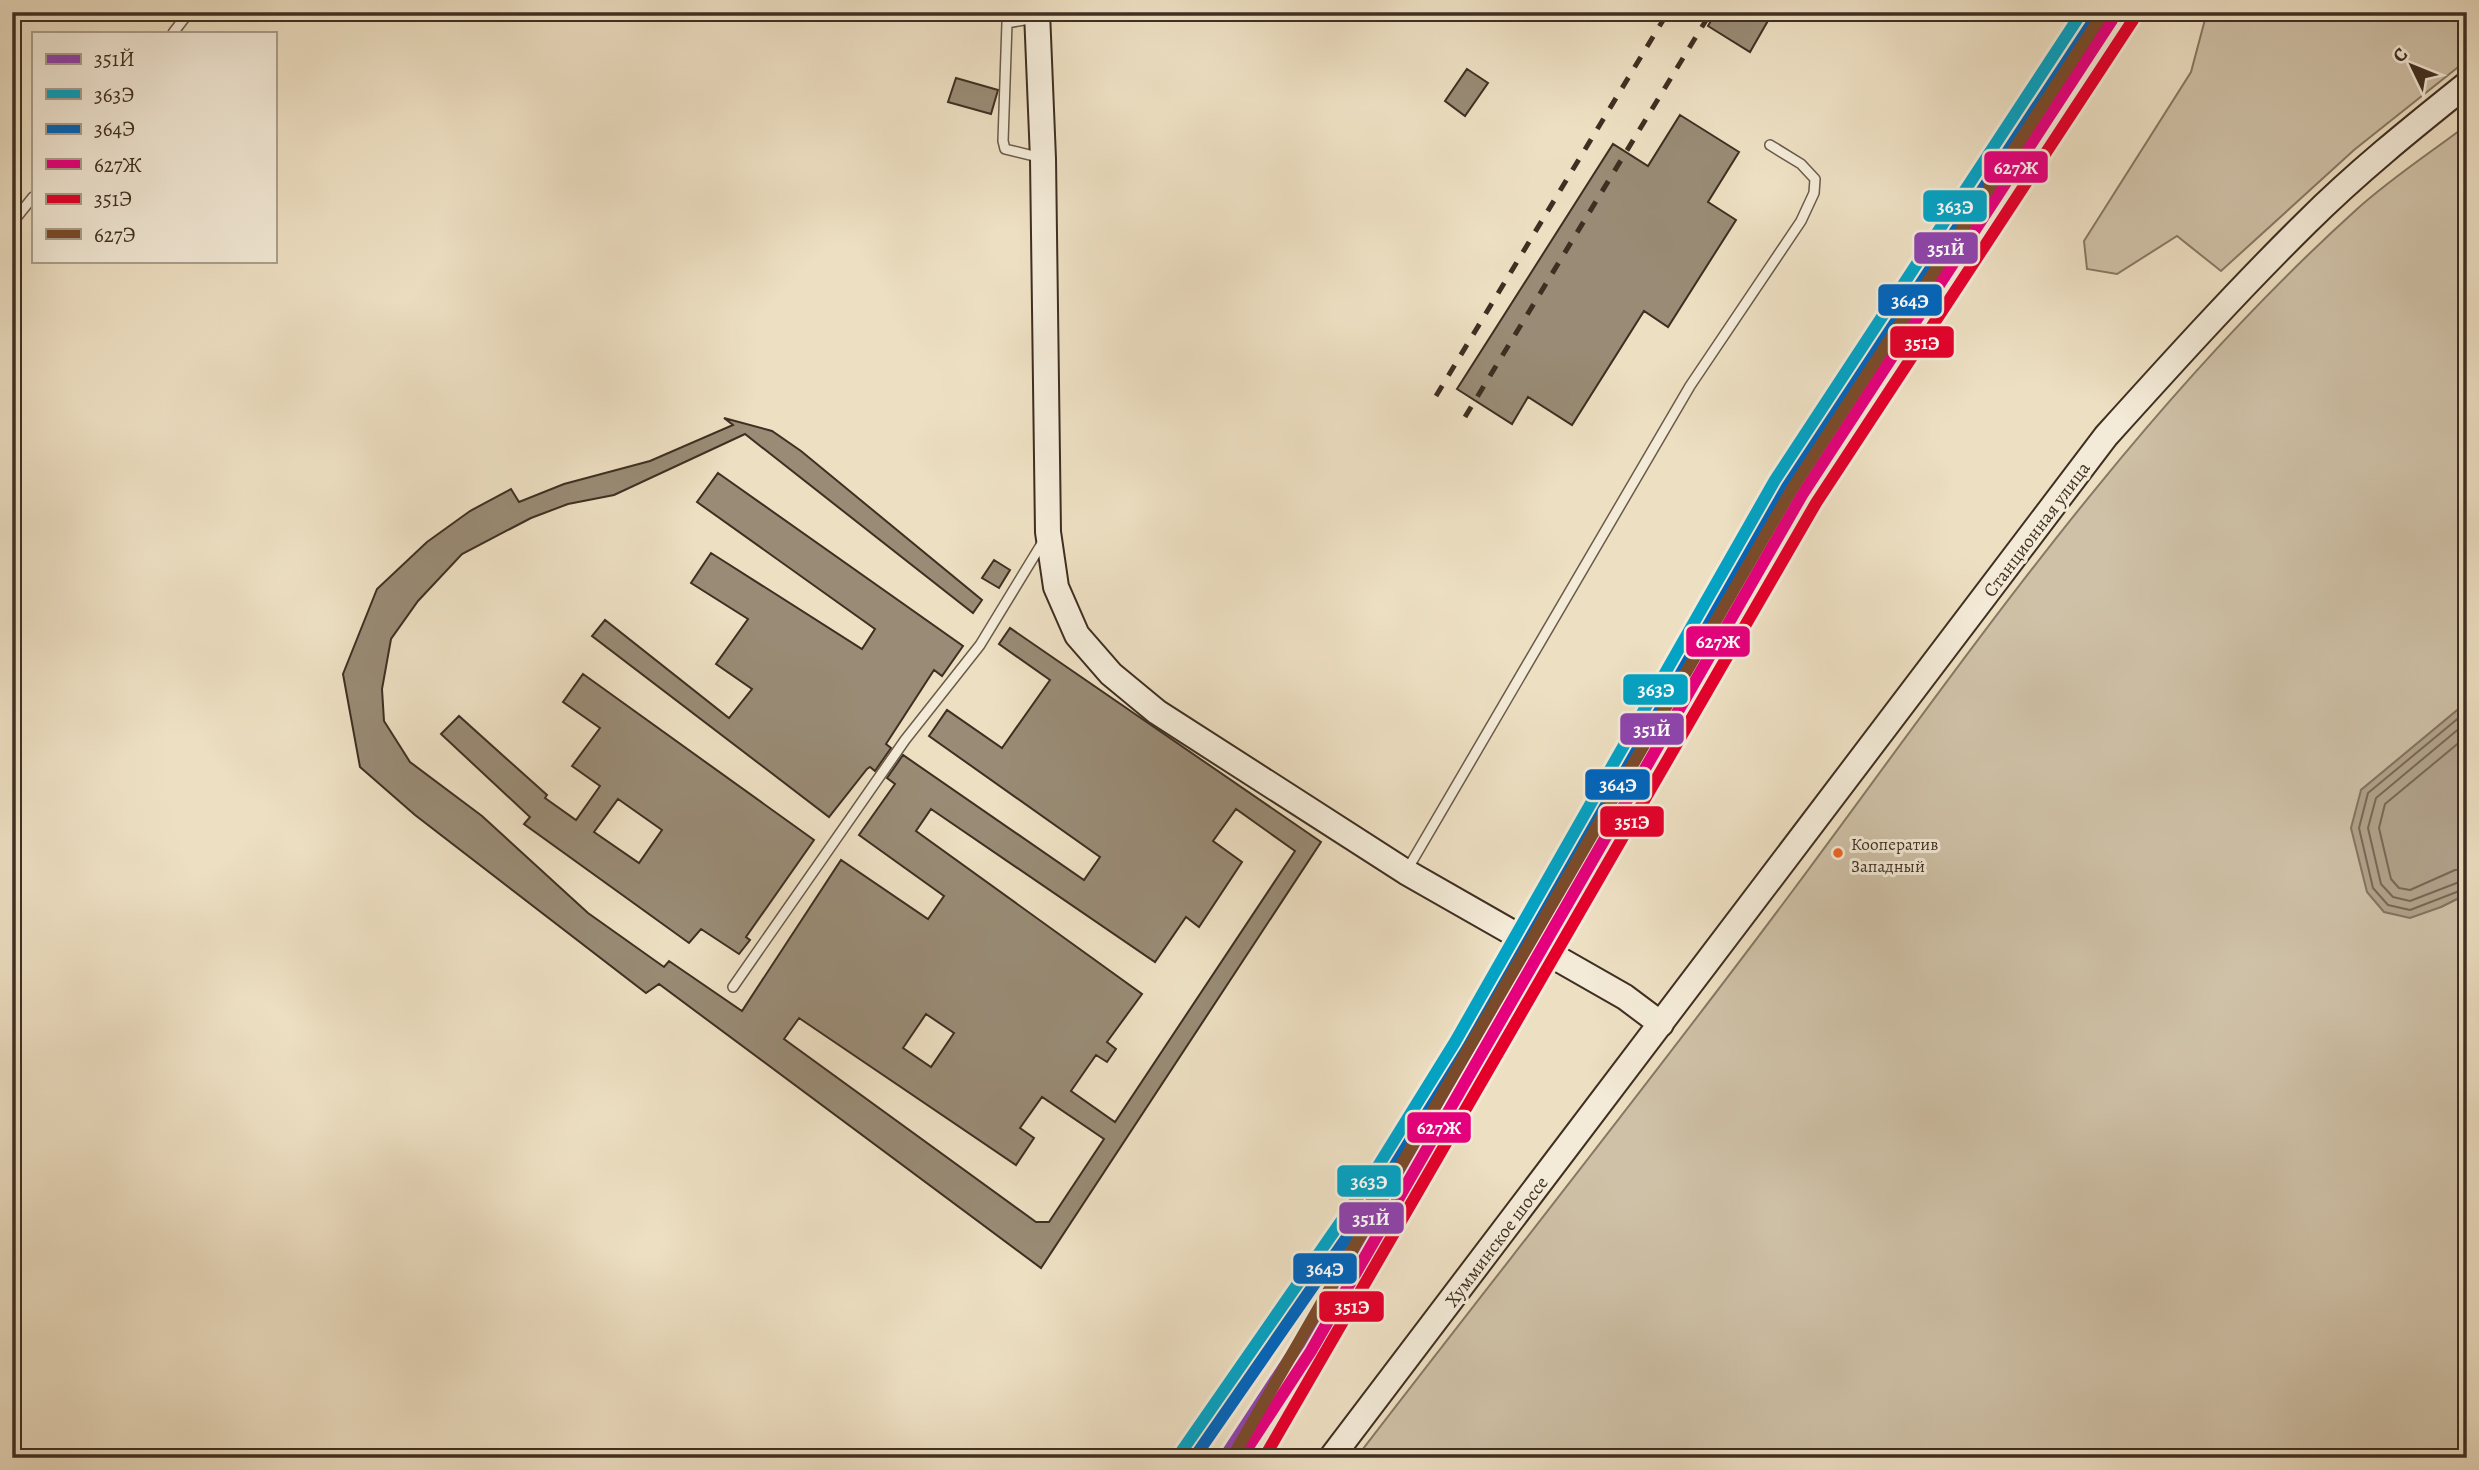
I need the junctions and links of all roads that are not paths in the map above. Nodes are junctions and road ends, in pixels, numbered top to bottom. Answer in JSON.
{"nodes":[{"id":1,"x":189,"y":12,"type":"edge"},
{"id":2,"x":1037,"y":15,"type":"edge"},
{"id":3,"x":174,"y":32,"type":"edge"},
{"id":4,"x":2467,"y":84,"type":"edge"},
{"id":5,"x":1770,"y":145,"type":"dead end"},
{"id":6,"x":1043,"y":159,"type":"junction"},
{"id":7,"x":32,"y":198,"type":"edge"},
{"id":8,"x":12,"y":223,"type":"edge"},
{"id":9,"x":1048,"y":532,"type":"junction"},
{"id":10,"x":1406,"y":872,"type":"junction"},
{"id":11,"x":733,"y":987,"type":"dead end"},
{"id":12,"x":1661,"y":1024,"type":"junction"},
{"id":13,"x":1331,"y":1458,"type":"edge"}],
"edges":[{"from":1,"to":3,"type":"lane"},
{"from":2,"to":6,"type":"main road"},
{"from":2,"to":6,"type":"lane"},
{"from":4,"to":12,"type":"main road","name":"Станционная улица"},
{"from":5,"to":10,"type":"lane"},
{"from":6,"to":9,"type":"main road"},
{"from":7,"to":8,"type":"lane"},
{"from":9,"to":10,"type":"main road"},
{"from":9,"to":11,"type":"lane"},
{"from":10,"to":12,"type":"main road"},
{"from":12,"to":13,"type":"main road","name":"Хумминское шоссе"}]}
